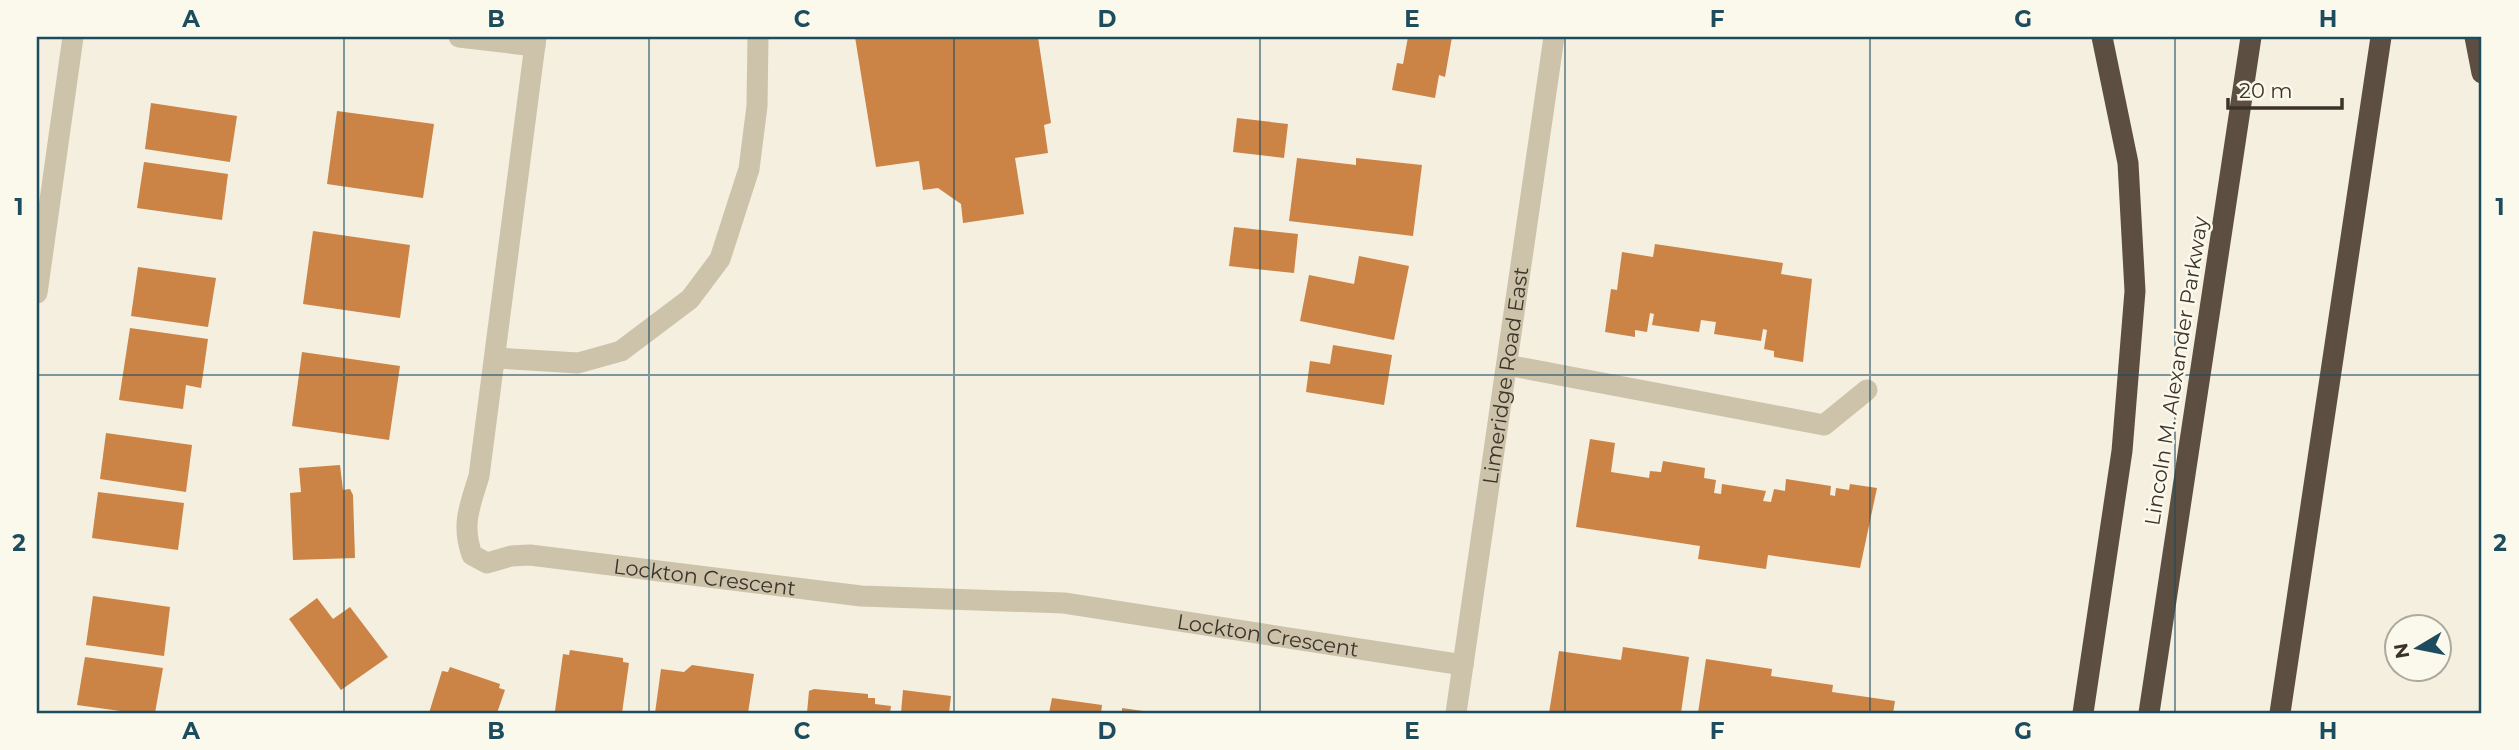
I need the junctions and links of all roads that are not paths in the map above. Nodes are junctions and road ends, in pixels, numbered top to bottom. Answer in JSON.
{"nodes":[{"id":1,"x":73,"y":37,"type":"edge"},
{"id":2,"x":459,"y":37,"type":"edge"},
{"id":3,"x":758,"y":37,"type":"edge"},
{"id":4,"x":1554,"y":37,"type":"edge"},
{"id":5,"x":2102,"y":37,"type":"edge"},
{"id":6,"x":2251,"y":37,"type":"edge"},
{"id":7,"x":2381,"y":37,"type":"edge"},
{"id":8,"x":2475,"y":37,"type":"edge"},
{"id":9,"x":536,"y":42,"type":"edge"},
{"id":10,"x":2482,"y":73,"type":"edge"},
{"id":11,"x":37,"y":293,"type":"edge"},
{"id":12,"x":496,"y":358,"type":"junction"},
{"id":13,"x":1507,"y":365,"type":"junction"},
{"id":14,"x":1867,"y":390,"type":"dead end"},
{"id":15,"x":1463,"y":665,"type":"junction"},
{"id":16,"x":1456,"y":713,"type":"edge"},
{"id":17,"x":2083,"y":713,"type":"edge"},
{"id":18,"x":2149,"y":713,"type":"edge"},
{"id":19,"x":2280,"y":713,"type":"edge"}],
"edges":[{"from":1,"to":11,"type":"street"},
{"from":2,"to":9,"type":"street"},
{"from":3,"to":12,"type":"street"},
{"from":4,"to":13,"type":"street","name":"Limeridge Road East"},
{"from":5,"to":17,"type":"highway"},
{"from":6,"to":18,"type":"highway","name":"Lincoln M. Alexander Parkway"},
{"from":7,"to":19,"type":"highway"},
{"from":8,"to":10,"type":"highway"},
{"from":9,"to":12,"type":"street","name":"Lockton Crescent"},
{"from":12,"to":15,"type":"street","name":"Lockton Crescent"},
{"from":13,"to":14,"type":"street"},
{"from":13,"to":15,"type":"street","name":"Limeridge Road East"},
{"from":15,"to":16,"type":"street","name":"Limeridge Road East"}]}
